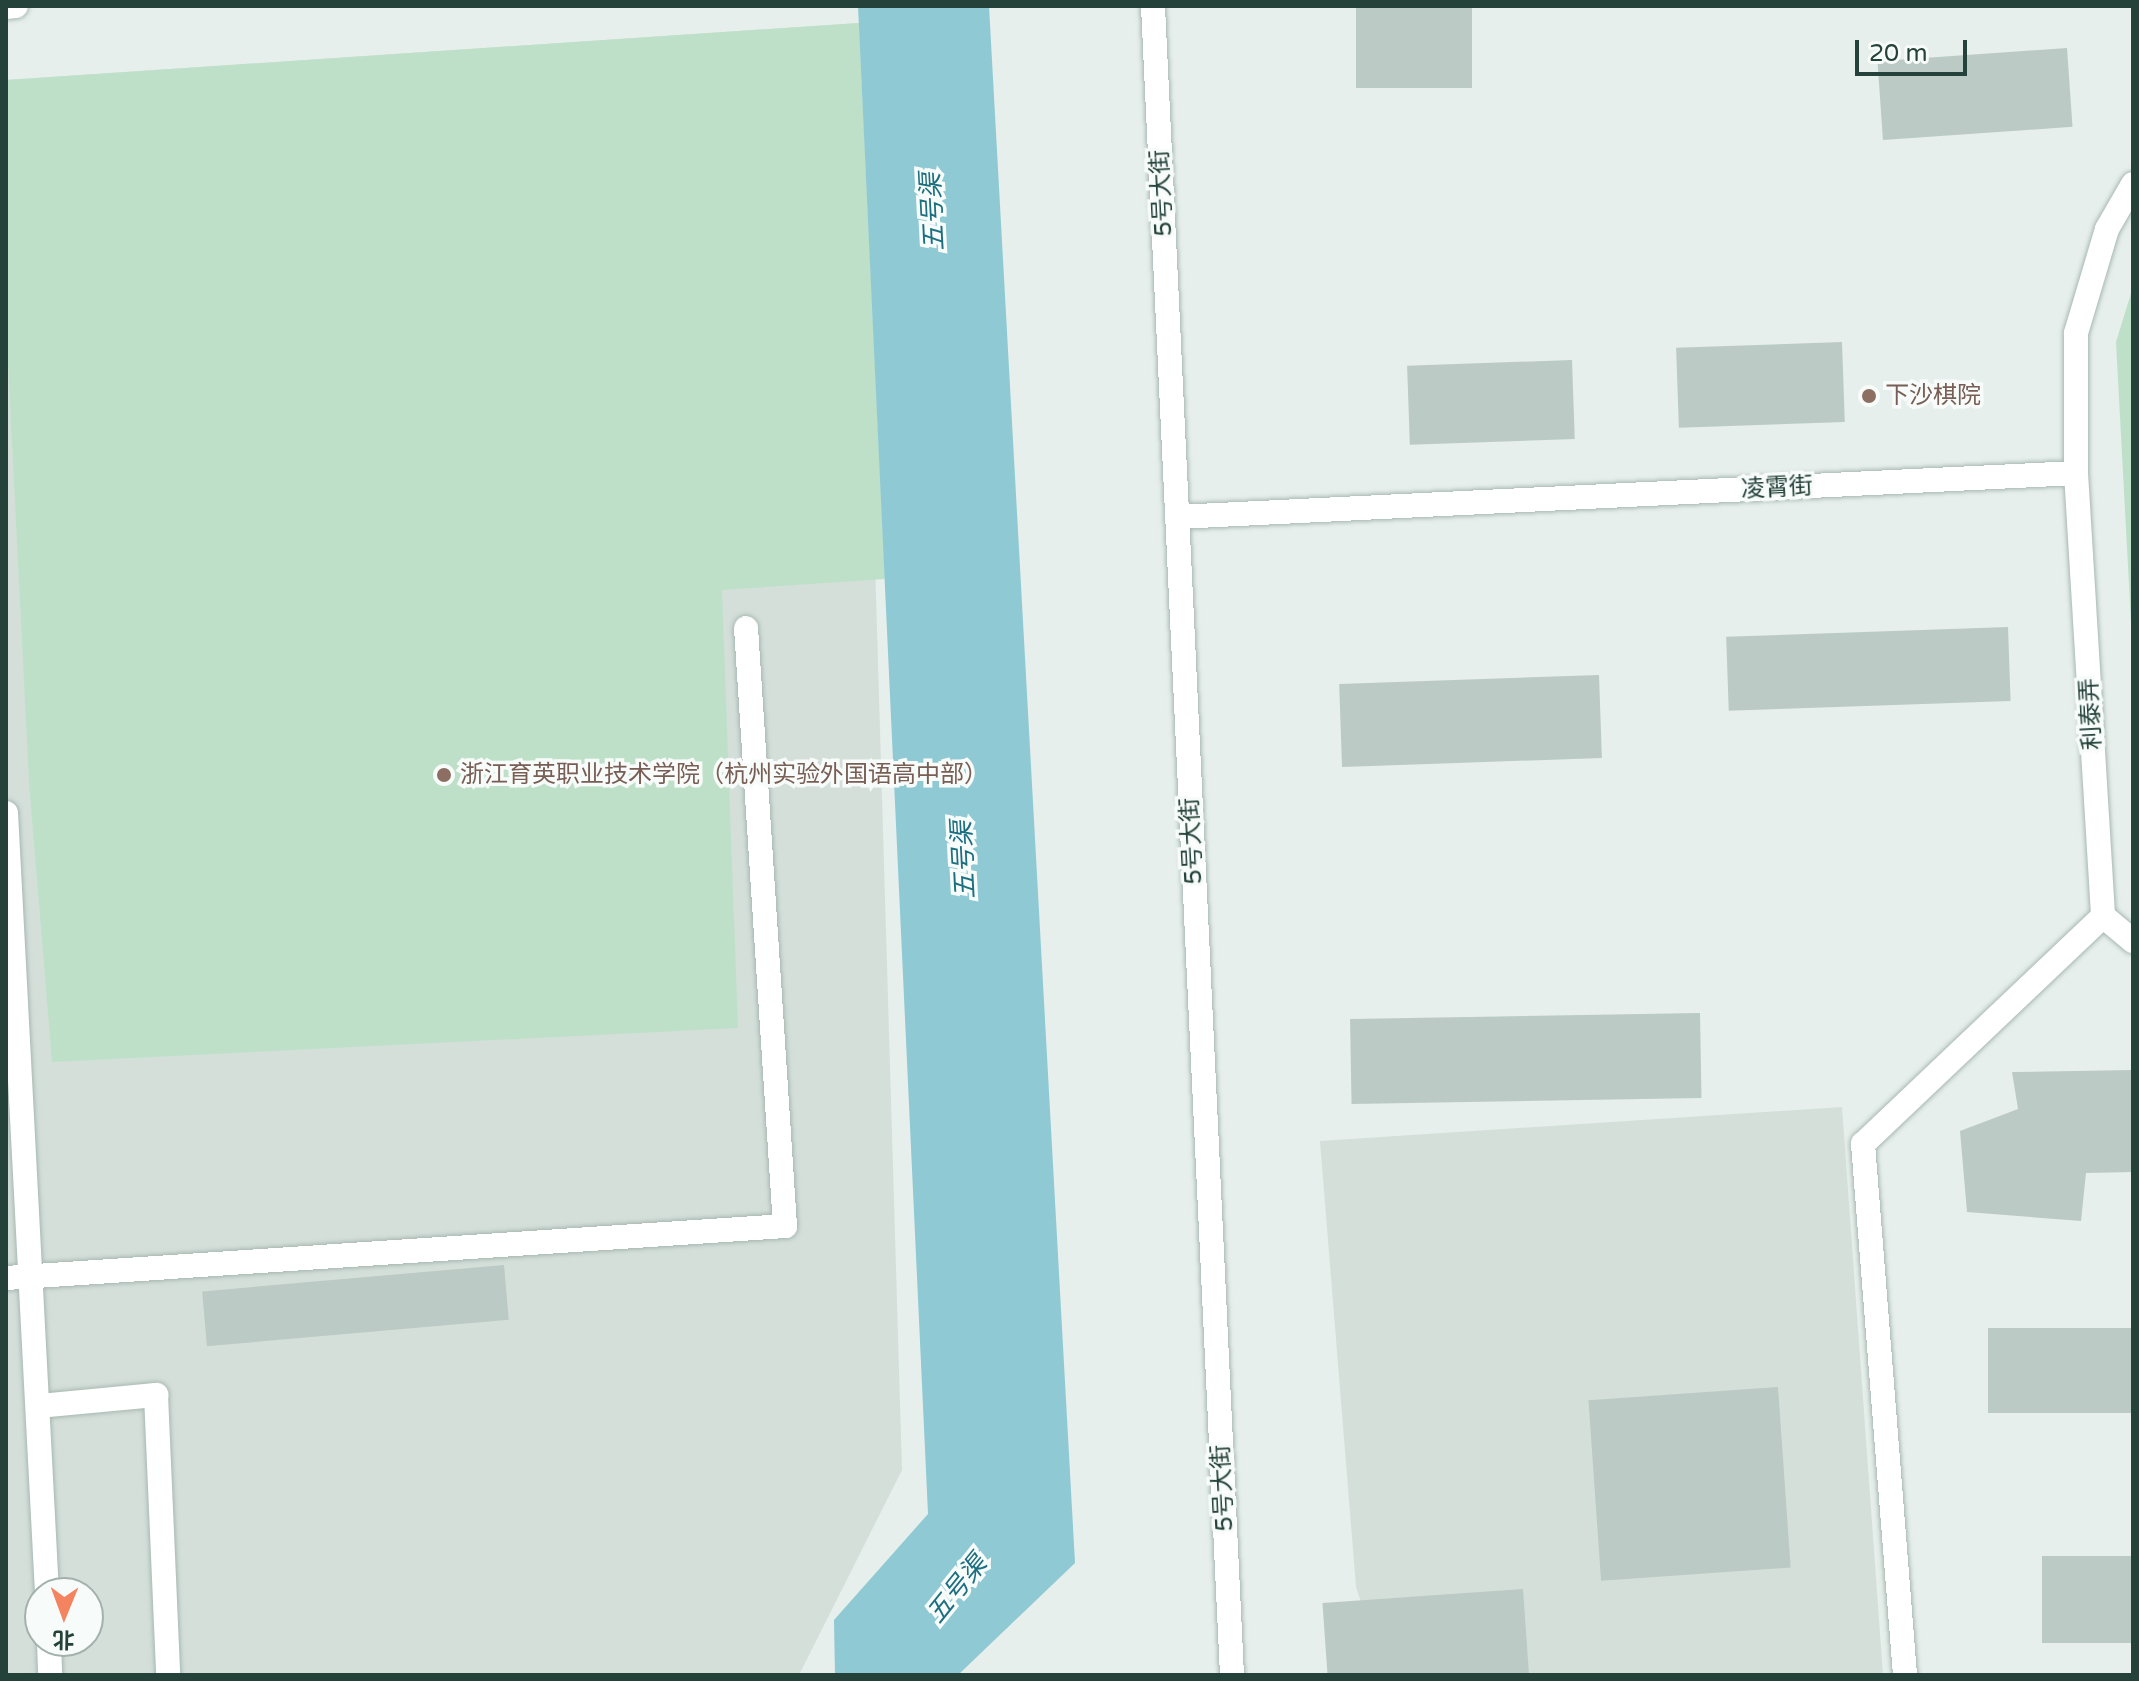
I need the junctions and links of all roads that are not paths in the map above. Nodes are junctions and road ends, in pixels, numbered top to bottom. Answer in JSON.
{"nodes":[{"id":1,"x":16,"y":6,"type":"edge"},
{"id":2,"x":1153,"y":6,"type":"edge"},
{"id":3,"x":6,"y":7,"type":"edge"},
{"id":4,"x":2133,"y":184,"type":"edge"},
{"id":5,"x":2076,"y":473,"type":"junction"},
{"id":6,"x":1177,"y":517,"type":"junction"},
{"id":7,"x":746,"y":628,"type":"dead end"},
{"id":8,"x":6,"y":813,"type":"edge"},
{"id":9,"x":9,"y":901,"type":"edge"},
{"id":10,"x":2103,"y":916,"type":"junction"},
{"id":11,"x":2133,"y":941,"type":"edge"},
{"id":12,"x":13,"y":1068,"type":"edge"},
{"id":13,"x":33,"y":1277,"type":"junction"},
{"id":14,"x":6,"y":1278,"type":"edge"},
{"id":15,"x":39,"y":1406,"type":"junction"},
{"id":16,"x":46,"y":1577,"type":"edge"},
{"id":17,"x":168,"y":1675,"type":"edge"},
{"id":18,"x":1232,"y":1675,"type":"edge"},
{"id":19,"x":1905,"y":1675,"type":"edge"}],
"edges":[{"from":1,"to":3,"type":"street"},
{"from":2,"to":6,"type":"street","name":"5号大街"},
{"from":4,"to":5,"type":"street"},
{"from":5,"to":6,"type":"street","name":"凌霄街"},
{"from":5,"to":10,"type":"street","name":"利泰弄"},
{"from":6,"to":18,"type":"street","name":"5号大街"},
{"from":7,"to":13,"type":"street"},
{"from":8,"to":9,"type":"street"},
{"from":9,"to":12,"type":"street"},
{"from":10,"to":11,"type":"street"},
{"from":10,"to":19,"type":"street"},
{"from":12,"to":13,"type":"street"},
{"from":13,"to":14,"type":"street"},
{"from":13,"to":15,"type":"street"},
{"from":15,"to":16,"type":"street"},
{"from":15,"to":17,"type":"street"}]}
